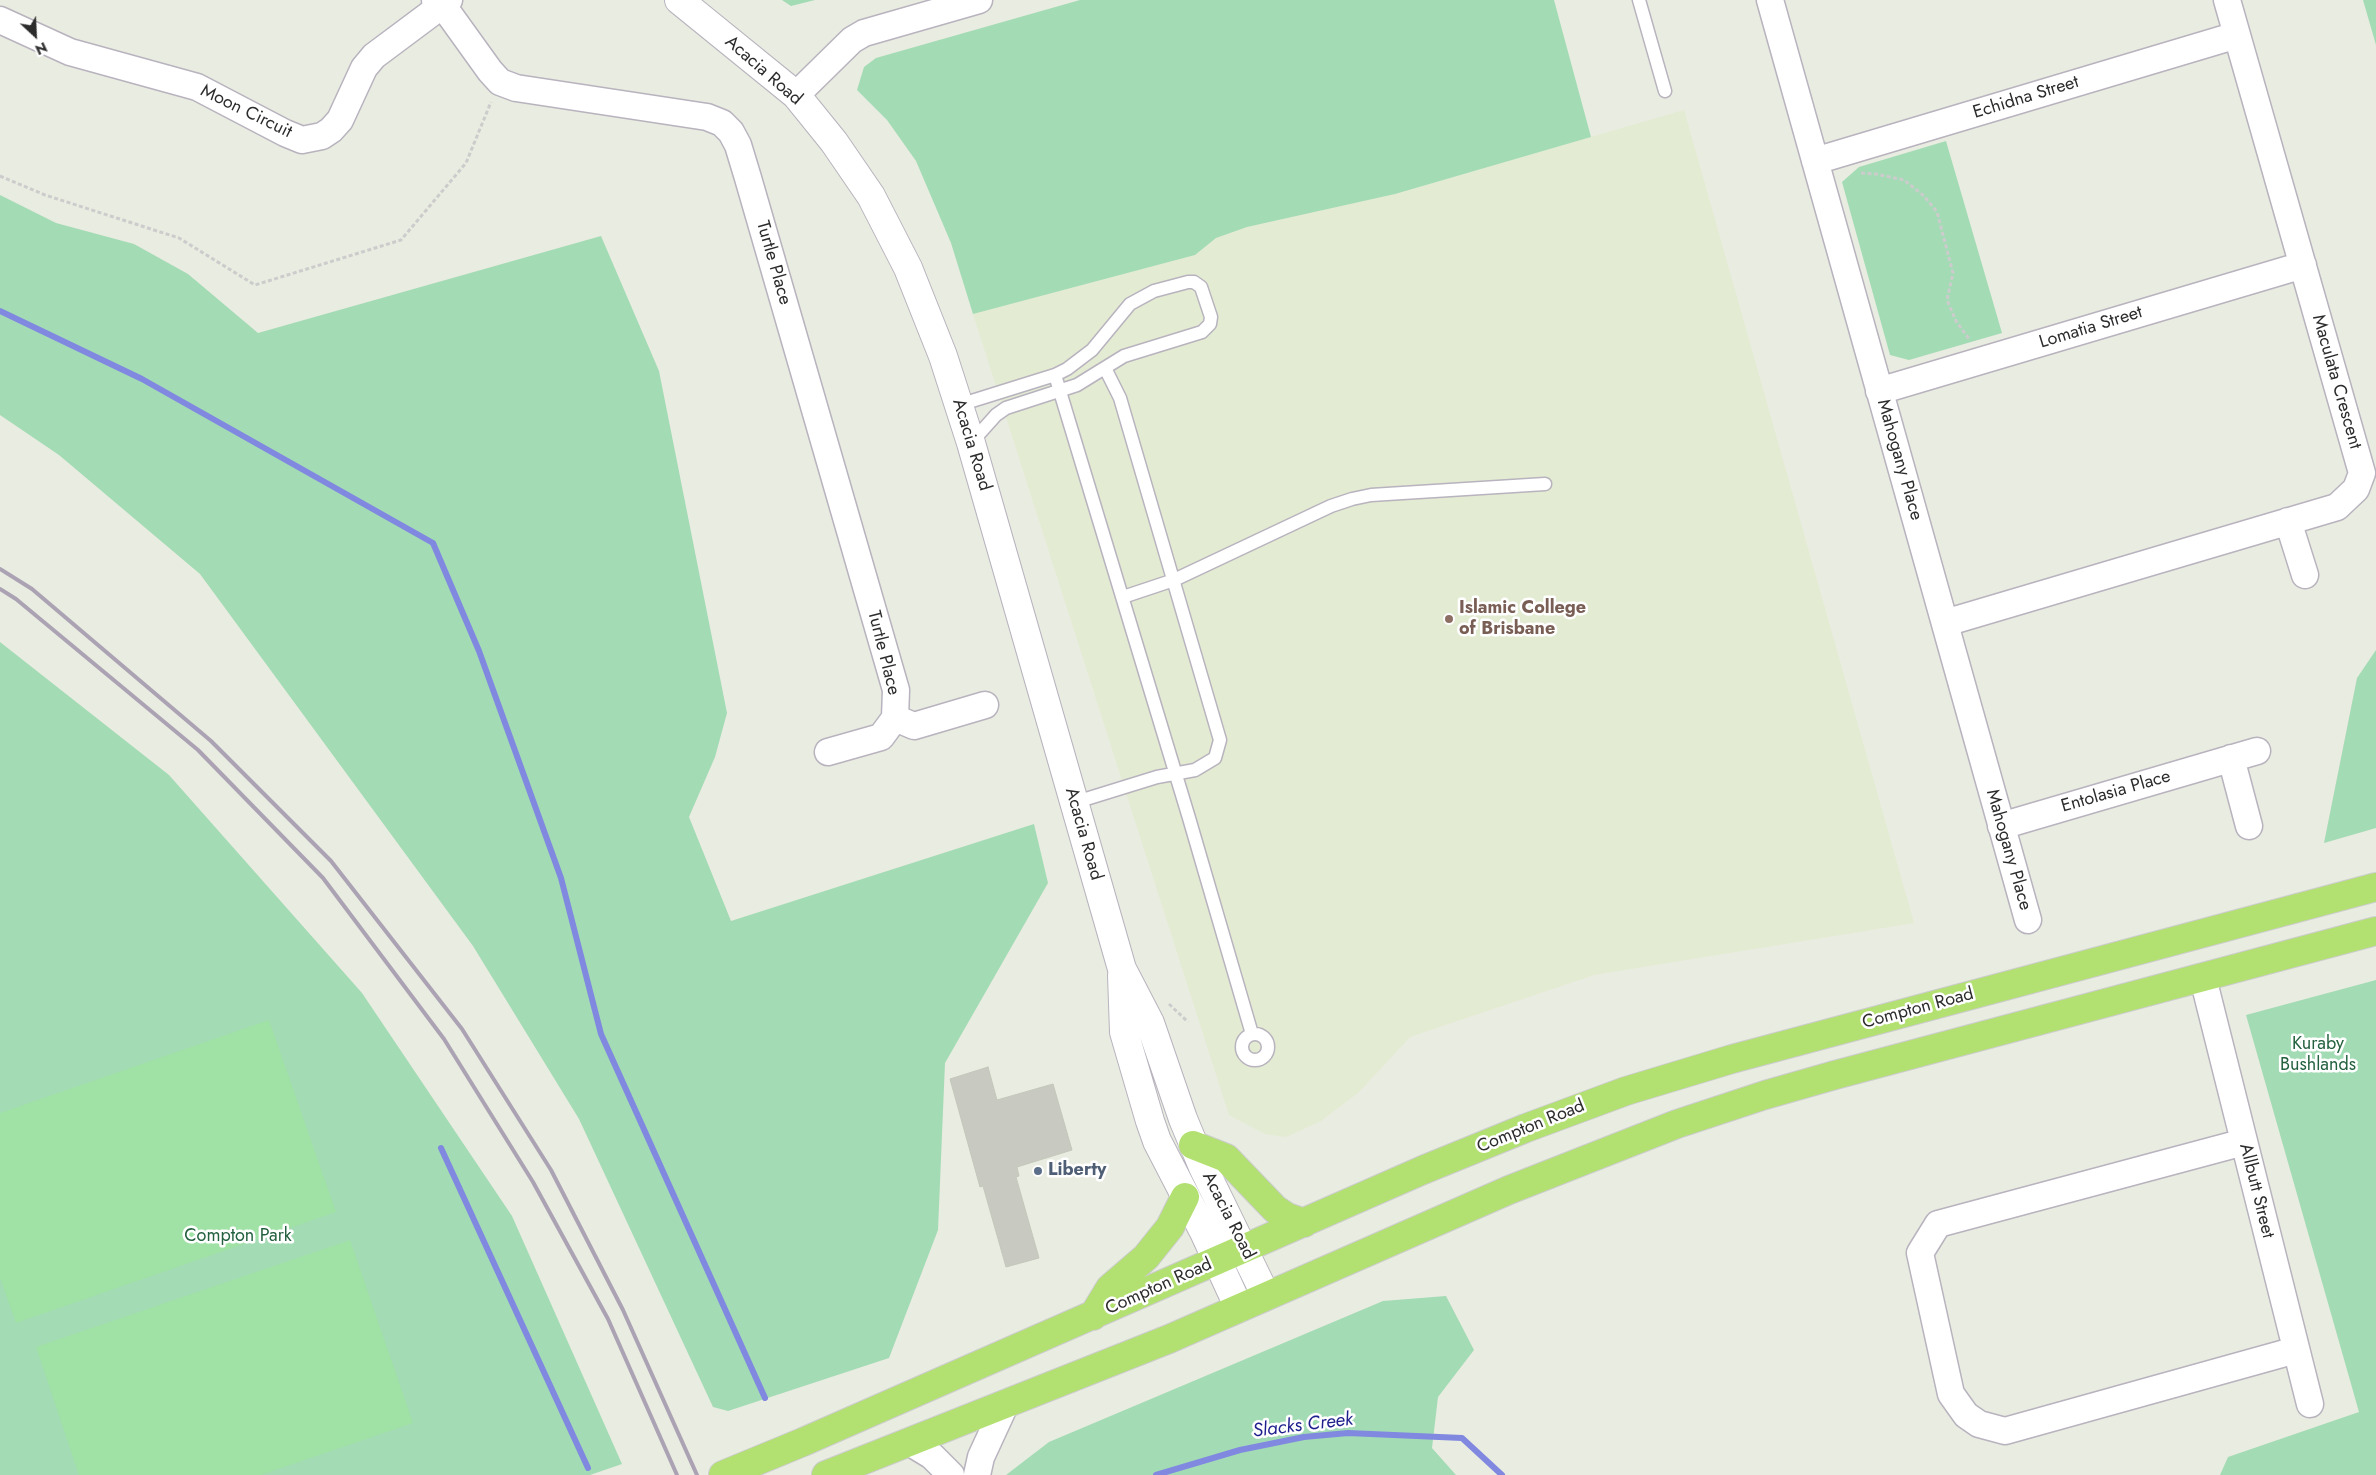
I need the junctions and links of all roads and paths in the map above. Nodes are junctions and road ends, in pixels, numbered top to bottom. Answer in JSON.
{"nodes":[{"id":1,"x":678,"y":0,"type":"edge"},
{"id":2,"x":979,"y":0,"type":"edge"},
{"id":3,"x":1639,"y":0,"type":"edge"},
{"id":4,"x":1770,"y":0,"type":"edge"},
{"id":5,"x":2227,"y":0,"type":"edge"},
{"id":6,"x":442,"y":2,"type":"edge"},
{"id":7,"x":0,"y":20,"type":"edge"},
{"id":8,"x":2237,"y":35,"type":"junction"},
{"id":9,"x":500,"y":82,"type":"junction"},
{"id":10,"x":1665,"y":91,"type":"dead end"},
{"id":11,"x":796,"y":95,"type":"junction"},
{"id":12,"x":1849,"y":151,"type":"junction"},
{"id":13,"x":1816,"y":161,"type":"junction"},
{"id":14,"x":0,"y":176,"type":"edge"},
{"id":15,"x":2303,"y":265,"type":"junction"},
{"id":16,"x":1985,"y":360,"type":"junction"},
{"id":17,"x":1105,"y":368,"type":"junction"},
{"id":18,"x":1055,"y":375,"type":"junction"},
{"id":19,"x":1060,"y":391,"type":"junction"},
{"id":20,"x":1880,"y":391,"type":"junction"},
{"id":21,"x":959,"y":404,"type":"junction"},
{"id":22,"x":971,"y":443,"type":"junction"},
{"id":23,"x":1545,"y":484,"type":"dead end"},
{"id":24,"x":2288,"y":521,"type":"junction"},
{"id":25,"x":2305,"y":575,"type":"dead end"},
{"id":26,"x":1174,"y":580,"type":"junction"},
{"id":27,"x":1123,"y":597,"type":"junction"},
{"id":28,"x":1945,"y":623,"type":"junction"},
{"id":29,"x":985,"y":705,"type":"dead end"},
{"id":30,"x":895,"y":718,"type":"junction"},
{"id":31,"x":2257,"y":751,"type":"dead end"},
{"id":32,"x":828,"y":752,"type":"dead end"},
{"id":33,"x":2230,"y":758,"type":"junction"},
{"id":34,"x":1176,"y":774,"type":"junction"},
{"id":35,"x":1073,"y":803,"type":"junction"},
{"id":36,"x":2001,"y":826,"type":"junction"},
{"id":37,"x":2249,"y":826,"type":"dead end"},
{"id":38,"x":2376,"y":887,"type":"edge"},
{"id":39,"x":2028,"y":920,"type":"dead end"},
{"id":40,"x":2376,"y":931,"type":"edge"},
{"id":41,"x":1122,"y":969,"type":"junction"},
{"id":42,"x":2203,"y":978,"type":"junction"},
{"id":43,"x":1252,"y":1034,"type":"dead end"},
{"id":44,"x":2244,"y":1142,"type":"junction"},
{"id":45,"x":1193,"y":1145,"type":"junction"},
{"id":46,"x":1185,"y":1197,"type":"junction"},
{"id":47,"x":1304,"y":1223,"type":"junction"},
{"id":48,"x":1245,"y":1248,"type":"junction"},
{"id":49,"x":1217,"y":1261,"type":"junction"},
{"id":50,"x":1266,"y":1296,"type":"junction"},
{"id":51,"x":1239,"y":1308,"type":"junction"},
{"id":52,"x":1093,"y":1316,"type":"junction"},
{"id":53,"x":2296,"y":1350,"type":"junction"},
{"id":54,"x":2310,"y":1404,"type":"dead end"},
{"id":55,"x":1005,"y":1405,"type":"junction"},
{"id":56,"x":910,"y":1442,"type":"junction"},
{"id":57,"x":723,"y":1475,"type":"edge"},
{"id":58,"x":826,"y":1475,"type":"edge"},
{"id":59,"x":951,"y":1475,"type":"edge"},
{"id":60,"x":978,"y":1475,"type":"edge"}],
"edges":[{"from":1,"to":11,"type":"street","name":"Acacia Road"},
{"from":2,"to":11,"type":"street"},
{"from":3,"to":10,"type":"lane"},
{"from":4,"to":13,"type":"street","name":"Mahogany Place"},
{"from":5,"to":8,"type":"street","name":"Maculata Crescent"},
{"from":6,"to":7,"type":"street","name":"Moon Circuit"},
{"from":6,"to":9,"type":"street"},
{"from":8,"to":12,"type":"street","name":"Echidna Street"},
{"from":8,"to":15,"type":"street","name":"Maculata Crescent"},
{"from":9,"to":14,"type":"path"},
{"from":9,"to":30,"type":"street","name":"Turtle Place"},
{"from":11,"to":21,"type":"street","name":"Acacia Road"},
{"from":12,"to":13,"type":"street","name":"Echidna Street"},
{"from":12,"to":16,"type":"path"},
{"from":13,"to":20,"type":"street","name":"Mahogany Place"},
{"from":15,"to":16,"type":"street","name":"Lomatia Street"},
{"from":15,"to":24,"type":"street","name":"Maculata Crescent"},
{"from":16,"to":20,"type":"street","name":"Lomatia Street"},
{"from":17,"to":18,"type":"lane"},
{"from":17,"to":19,"type":"lane"},
{"from":17,"to":26,"type":"lane"},
{"from":18,"to":19,"type":"lane"},
{"from":18,"to":21,"type":"lane"},
{"from":19,"to":22,"type":"lane"},
{"from":19,"to":27,"type":"lane"},
{"from":20,"to":28,"type":"street","name":"Mahogany Place"},
{"from":21,"to":22,"type":"street","name":"Acacia Road"},
{"from":22,"to":35,"type":"street","name":"Acacia Road"},
{"from":23,"to":26,"type":"lane"},
{"from":24,"to":25,"type":"street"},
{"from":24,"to":28,"type":"street","name":"Maculata Crescent"},
{"from":26,"to":27,"type":"lane"},
{"from":26,"to":34,"type":"lane"},
{"from":27,"to":34,"type":"lane"},
{"from":28,"to":36,"type":"street","name":"Mahogany Place"},
{"from":29,"to":30,"type":"street","name":"Turtle Place"},
{"from":30,"to":32,"type":"street","name":"Turtle Place"},
{"from":31,"to":33,"type":"street","name":"Entolasia Place"},
{"from":33,"to":36,"type":"street","name":"Entolasia Place"},
{"from":33,"to":37,"type":"street"},
{"from":34,"to":35,"type":"lane"},
{"from":34,"to":43,"type":"lane"},
{"from":35,"to":41,"type":"street","name":"Acacia Road"},
{"from":36,"to":39,"type":"street","name":"Mahogany Place"},
{"from":38,"to":47,"type":"main road","name":"Compton Road"},
{"from":40,"to":42,"type":"main road"},
{"from":41,"to":45,"type":"street","name":"Acacia Road"},
{"from":41,"to":46,"type":"street","name":"Acacia Road"},
{"from":42,"to":44,"type":"street","name":"Allbutt Street"},
{"from":42,"to":50,"type":"main road"},
{"from":44,"to":53,"type":"street","name":"Allbutt Street"},
{"from":44,"to":53,"type":"street"},
{"from":45,"to":47,"type":"main road"},
{"from":45,"to":48,"type":"street","name":"Acacia Road"},
{"from":46,"to":49,"type":"street","name":"Acacia Road"},
{"from":46,"to":52,"type":"main road"},
{"from":47,"to":48,"type":"main road","name":"Compton Road"},
{"from":48,"to":49,"type":"main road","name":"Compton Road"},
{"from":48,"to":50,"type":"street","name":"Acacia Road"},
{"from":49,"to":51,"type":"street","name":"Acacia Road"},
{"from":49,"to":52,"type":"main road","name":"Compton Road"},
{"from":50,"to":51,"type":"main road"},
{"from":51,"to":55,"type":"main road"},
{"from":52,"to":57,"type":"main road","name":"Compton Road"},
{"from":53,"to":54,"type":"street","name":"Allbutt Street"},
{"from":55,"to":56,"type":"main road"},
{"from":55,"to":60,"type":"street"},
{"from":56,"to":58,"type":"main road"},
{"from":56,"to":59,"type":"street"}]}
